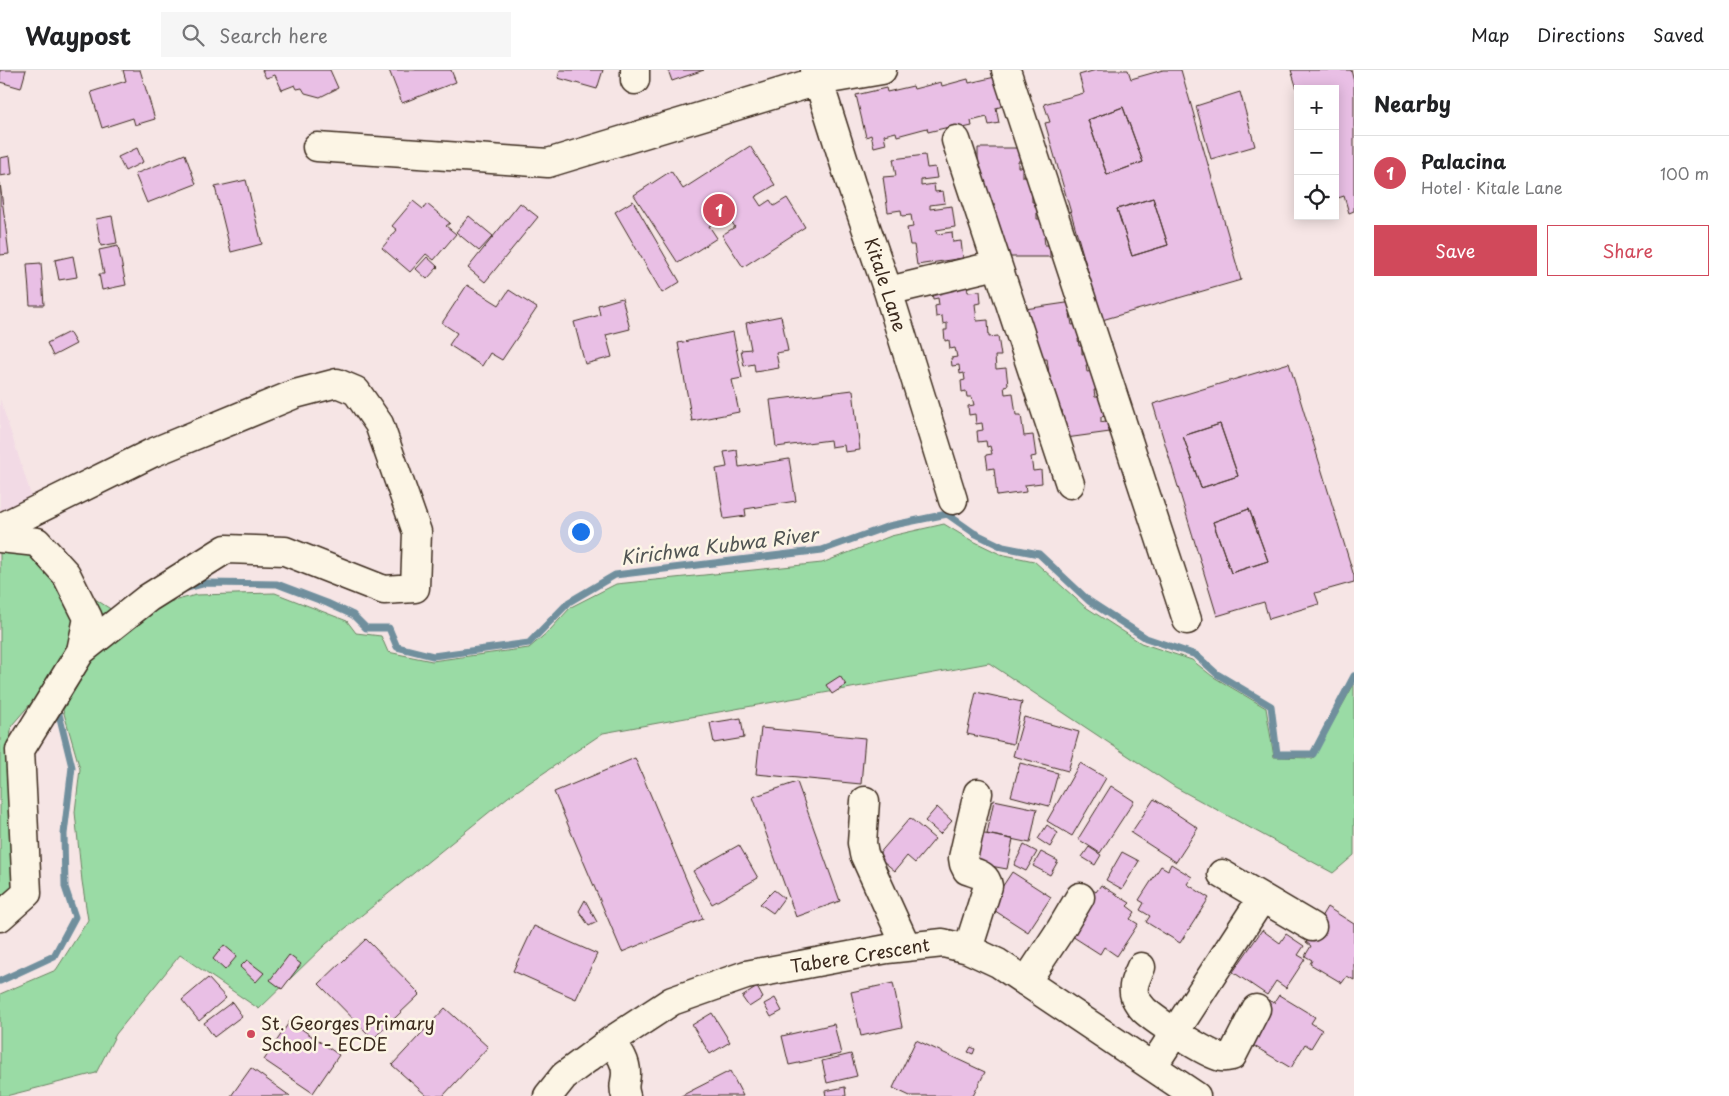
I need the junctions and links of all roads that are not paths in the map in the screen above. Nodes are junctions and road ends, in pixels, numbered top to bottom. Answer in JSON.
{"nodes":[{"id":1,"x":882,"y":70,"type":"edge"},
{"id":2,"x":1006,"y":70,"type":"edge"},
{"id":3,"x":817,"y":75,"type":"edge"},
{"id":4,"x":956,"y":140,"type":"dead end"},
{"id":5,"x":317,"y":147,"type":"dead end"},
{"id":6,"x":997,"y":265,"type":"junction"},
{"id":7,"x":888,"y":291,"type":"junction"},
{"id":8,"x":1070,"y":484,"type":"dead end"},
{"id":9,"x":953,"y":500,"type":"dead end"},
{"id":10,"x":0,"y":528,"type":"edge"},
{"id":11,"x":0,"y":538,"type":"edge"},
{"id":12,"x":1187,"y":620,"type":"dead end"},
{"id":13,"x":81,"y":651,"type":"junction"},
{"id":14,"x":978,"y":793,"type":"dead end"},
{"id":15,"x":865,"y":801,"type":"dead end"},
{"id":16,"x":1222,"y":874,"type":"dead end"},
{"id":17,"x":1080,"y":897,"type":"dead end"},
{"id":18,"x":1262,"y":898,"type":"junction"},
{"id":19,"x":0,"y":917,"type":"edge"},
{"id":20,"x":1312,"y":927,"type":"dead end"},
{"id":21,"x":906,"y":946,"type":"junction"},
{"id":22,"x":968,"y":949,"type":"junction"},
{"id":23,"x":1141,"y":967,"type":"dead end"},
{"id":24,"x":1026,"y":982,"type":"junction"},
{"id":25,"x":1256,"y":1009,"type":"dead end"},
{"id":26,"x":1175,"y":1032,"type":"junction"},
{"id":27,"x":611,"y":1041,"type":"junction"},
{"id":28,"x":1153,"y":1066,"type":"junction"},
{"id":29,"x":548,"y":1096,"type":"edge"},
{"id":30,"x":626,"y":1096,"type":"edge"},
{"id":31,"x":1196,"y":1096,"type":"edge"}],
"edges":[{"from":1,"to":3,"type":"street"},
{"from":2,"to":12,"type":"street"},
{"from":3,"to":5,"type":"street"},
{"from":3,"to":7,"type":"street","name":"Kitale Lane"},
{"from":4,"to":6,"type":"street"},
{"from":6,"to":7,"type":"street"},
{"from":6,"to":8,"type":"street"},
{"from":7,"to":9,"type":"street","name":"Kitale Lane"},
{"from":10,"to":13,"type":"street"},
{"from":11,"to":13,"type":"street"},
{"from":13,"to":19,"type":"street"},
{"from":14,"to":22,"type":"street"},
{"from":15,"to":21,"type":"street"},
{"from":16,"to":18,"type":"street"},
{"from":17,"to":24,"type":"street"},
{"from":18,"to":20,"type":"street"},
{"from":18,"to":26,"type":"street"},
{"from":21,"to":22,"type":"street","name":"Tabere Crescent"},
{"from":21,"to":27,"type":"street","name":"Tabere Crescent"},
{"from":22,"to":24,"type":"street","name":"Tabere Crescent"},
{"from":23,"to":26,"type":"street"},
{"from":24,"to":28,"type":"street","name":"Tabere Crescent"},
{"from":25,"to":26,"type":"street"},
{"from":26,"to":28,"type":"street"},
{"from":27,"to":29,"type":"street","name":"Tabere Crescent"},
{"from":27,"to":30,"type":"street"},
{"from":28,"to":31,"type":"street","name":"Tabere Crescent"}]}
